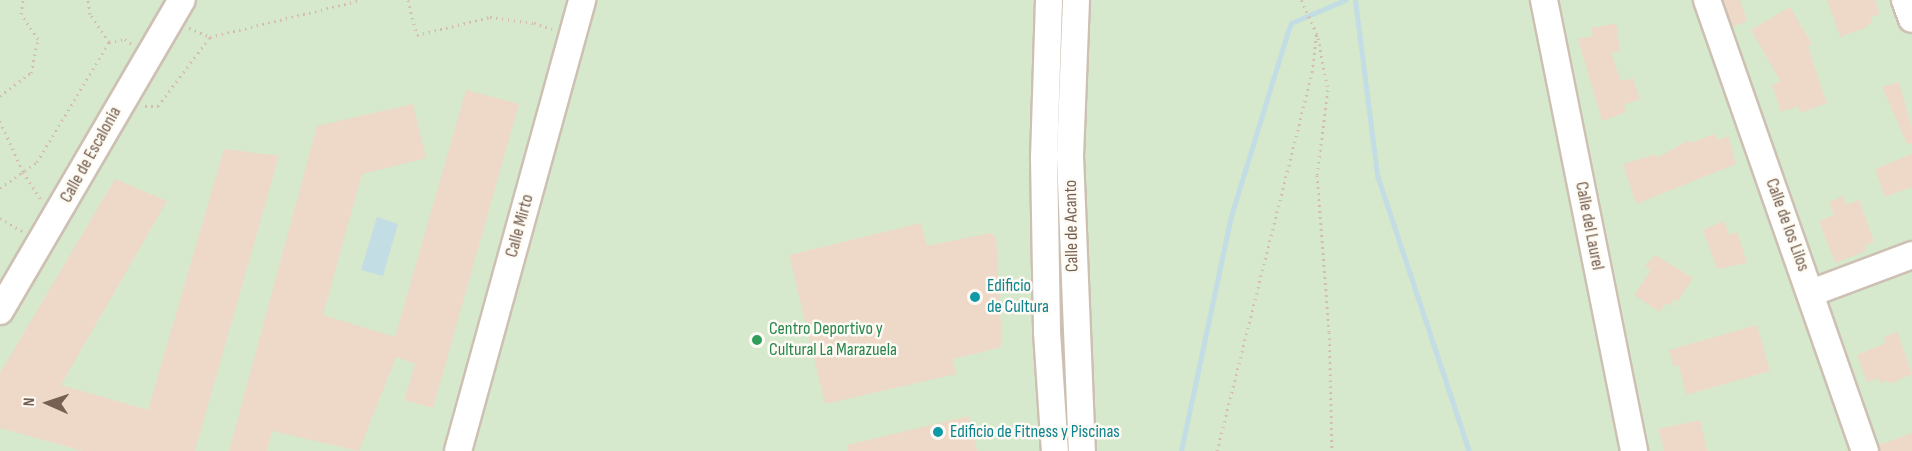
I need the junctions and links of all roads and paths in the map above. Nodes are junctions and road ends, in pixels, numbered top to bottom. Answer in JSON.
{"nodes":[{"id":1,"x":23,"y":0,"type":"edge"},
{"id":2,"x":88,"y":0,"type":"edge"},
{"id":3,"x":361,"y":0,"type":"edge"},
{"id":4,"x":408,"y":0,"type":"edge"},
{"id":5,"x":582,"y":0,"type":"edge"},
{"id":6,"x":1049,"y":0,"type":"edge"},
{"id":7,"x":1076,"y":0,"type":"edge"},
{"id":8,"x":1301,"y":0,"type":"edge"},
{"id":9,"x":1544,"y":0,"type":"edge"},
{"id":10,"x":1707,"y":0,"type":"edge"},
{"id":11,"x":1905,"y":0,"type":"edge"},
{"id":12,"x":184,"y":12,"type":"edge"},
{"id":13,"x":1912,"y":19,"type":"edge"},
{"id":14,"x":559,"y":32,"type":"dead end"},
{"id":15,"x":1317,"y":34,"type":"junction"},
{"id":16,"x":210,"y":37,"type":"junction"},
{"id":17,"x":0,"y":96,"type":"edge"},
{"id":18,"x":138,"y":105,"type":"dead end"},
{"id":19,"x":0,"y":121,"type":"edge"},
{"id":20,"x":23,"y":172,"type":"junction"},
{"id":21,"x":0,"y":188,"type":"edge"},
{"id":22,"x":57,"y":216,"type":"junction"},
{"id":23,"x":1912,"y":255,"type":"edge"},
{"id":24,"x":1811,"y":293,"type":"junction"},
{"id":25,"x":0,"y":311,"type":"edge"},
{"id":26,"x":458,"y":451,"type":"edge"},
{"id":27,"x":1055,"y":451,"type":"edge"},
{"id":28,"x":1082,"y":451,"type":"edge"},
{"id":29,"x":1217,"y":451,"type":"edge"},
{"id":30,"x":1332,"y":451,"type":"edge"},
{"id":31,"x":1635,"y":451,"type":"edge"},
{"id":32,"x":1865,"y":451,"type":"edge"}],
"edges":[{"from":1,"to":17,"type":"path"},
{"from":2,"to":20,"type":"path"},
{"from":3,"to":16,"type":"path"},
{"from":4,"to":14,"type":"path"},
{"from":5,"to":26,"type":"street","name":"Calle Mirto"},
{"from":6,"to":27,"type":"street","name":"Calle de Acanto"},
{"from":7,"to":28,"type":"street","name":"Calle de Acanto"},
{"from":8,"to":15,"type":"path"},
{"from":9,"to":31,"type":"street","name":"Calle del Laurel"},
{"from":10,"to":24,"type":"street","name":"Calle de los Lilos"},
{"from":11,"to":13,"type":"street"},
{"from":12,"to":16,"type":"path"},
{"from":12,"to":22,"type":"street","name":"Calle de Escalonia"},
{"from":15,"to":29,"type":"path"},
{"from":15,"to":30,"type":"path"},
{"from":16,"to":18,"type":"path"},
{"from":19,"to":20,"type":"path"},
{"from":20,"to":21,"type":"path"},
{"from":20,"to":22,"type":"path"},
{"from":22,"to":25,"type":"street","name":"Calle de Escalonia"},
{"from":23,"to":24,"type":"street"},
{"from":24,"to":32,"type":"street","name":"Calle de los Lilos"}]}
